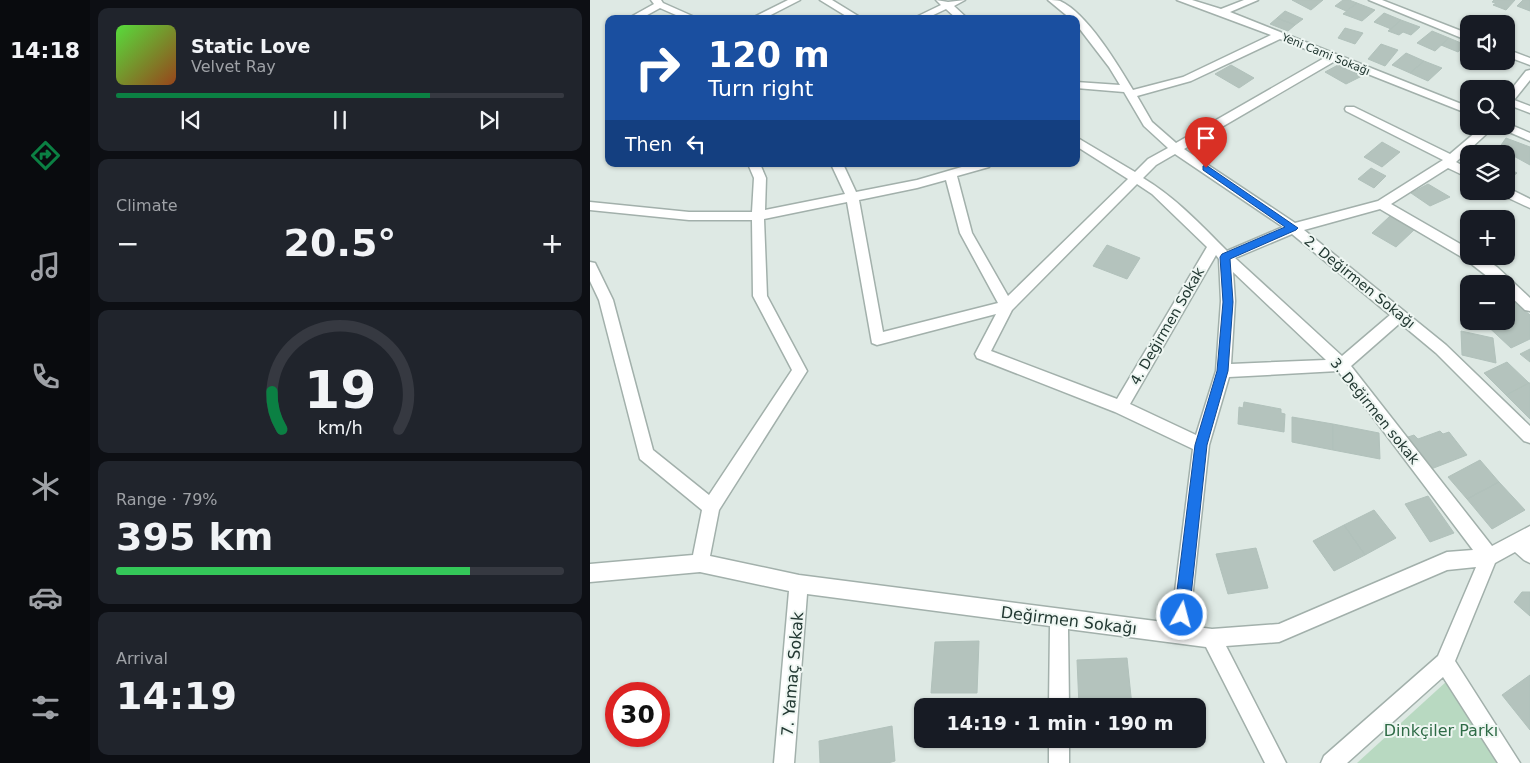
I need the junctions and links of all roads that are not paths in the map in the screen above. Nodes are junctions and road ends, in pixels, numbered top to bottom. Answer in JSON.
{"nodes":[{"id":1,"x":795,"y":0,"type":"edge"},
{"id":2,"x":825,"y":0,"type":"edge"},
{"id":3,"x":960,"y":0,"type":"edge"},
{"id":4,"x":1053,"y":0,"type":"edge"},
{"id":5,"x":1182,"y":0,"type":"edge"},
{"id":6,"x":1253,"y":0,"type":"edge"},
{"id":7,"x":1374,"y":0,"type":"edge"},
{"id":8,"x":944,"y":2,"type":"edge"},
{"id":9,"x":658,"y":3,"type":"edge"},
{"id":10,"x":1220,"y":12,"type":"junction"},
{"id":11,"x":638,"y":15,"type":"edge"},
{"id":12,"x":685,"y":15,"type":"edge"},
{"id":13,"x":764,"y":15,"type":"edge"},
{"id":14,"x":851,"y":15,"type":"edge"},
{"id":15,"x":923,"y":15,"type":"edge"},
{"id":16,"x":959,"y":15,"type":"edge"},
{"id":17,"x":1073,"y":15,"type":"edge"},
{"id":18,"x":1080,"y":22,"type":"edge"},
{"id":19,"x":1460,"y":34,"type":"edge"},
{"id":20,"x":1280,"y":35,"type":"junction"},
{"id":21,"x":1515,"y":56,"type":"edge"},
{"id":22,"x":1334,"y":57,"type":"junction"},
{"id":23,"x":1530,"y":62,"type":"edge"},
{"id":24,"x":1530,"y":73,"type":"edge"},
{"id":25,"x":1080,"y":85,"type":"edge"},
{"id":26,"x":1128,"y":91,"type":"junction"},
{"id":27,"x":1515,"y":92,"type":"edge"},
{"id":28,"x":1515,"y":105,"type":"edge"},
{"id":29,"x":1460,"y":107,"type":"edge"},
{"id":30,"x":1350,"y":109,"type":"dead end"},
{"id":31,"x":1530,"y":110,"type":"edge"},
{"id":32,"x":1515,"y":130,"type":"edge"},
{"id":33,"x":1480,"y":135,"type":"edge"},
{"id":34,"x":1530,"y":137,"type":"edge"},
{"id":35,"x":1080,"y":143,"type":"edge"},
{"id":36,"x":1175,"y":148,"type":"junction"},
{"id":37,"x":1450,"y":162,"type":"junction"},
{"id":38,"x":755,"y":167,"type":"edge"},
{"id":39,"x":838,"y":167,"type":"edge"},
{"id":40,"x":974,"y":167,"type":"edge"},
{"id":41,"x":1460,"y":168,"type":"edge"},
{"id":42,"x":950,"y":174,"type":"junction"},
{"id":43,"x":1134,"y":177,"type":"junction"},
{"id":44,"x":1515,"y":196,"type":"edge"},
{"id":45,"x":852,"y":197,"type":"junction"},
{"id":46,"x":1382,"y":204,"type":"junction"},
{"id":47,"x":1530,"y":204,"type":"edge"},
{"id":48,"x":590,"y":206,"type":"edge"},
{"id":49,"x":758,"y":216,"type":"junction"},
{"id":50,"x":1293,"y":228,"type":"junction"},
{"id":51,"x":1215,"y":245,"type":"junction"},
{"id":52,"x":1460,"y":251,"type":"edge"},
{"id":53,"x":1225,"y":257,"type":"junction"},
{"id":54,"x":1483,"y":265,"type":"edge"},
{"id":55,"x":590,"y":267,"type":"edge"},
{"id":56,"x":1496,"y":275,"type":"edge"},
{"id":57,"x":1515,"y":292,"type":"edge"},
{"id":58,"x":1007,"y":306,"type":"junction"},
{"id":59,"x":1530,"y":306,"type":"edge"},
{"id":60,"x":1400,"y":315,"type":"junction"},
{"id":61,"x":1342,"y":365,"type":"junction"},
{"id":62,"x":1223,"y":371,"type":"junction"},
{"id":63,"x":1120,"y":407,"type":"junction"},
{"id":64,"x":1530,"y":436,"type":"edge"},
{"id":65,"x":1201,"y":445,"type":"junction"},
{"id":66,"x":711,"y":508,"type":"junction"},
{"id":67,"x":1526,"y":544,"type":"edge"},
{"id":68,"x":1489,"y":557,"type":"junction"},
{"id":69,"x":700,"y":563,"type":"junction"},
{"id":70,"x":590,"y":573,"type":"edge"},
{"id":71,"x":799,"y":584,"type":"junction"},
{"id":72,"x":1059,"y":618,"type":"junction"},
{"id":73,"x":1179,"y":634,"type":"junction"},
{"id":74,"x":1212,"y":638,"type":"junction"},
{"id":75,"x":1445,"y":663,"type":"junction"},
{"id":76,"x":1059,"y":698,"type":"edge"},
{"id":77,"x":1059,"y":748,"type":"edge"},
{"id":78,"x":784,"y":763,"type":"edge"},
{"id":79,"x":1059,"y":763,"type":"edge"},
{"id":80,"x":1276,"y":763,"type":"edge"},
{"id":81,"x":1332,"y":763,"type":"edge"},
{"id":82,"x":1510,"y":763,"type":"edge"}],
"edges":[{"from":1,"to":13,"type":"street"},
{"from":2,"to":14,"type":"street"},
{"from":3,"to":8,"type":"street"},
{"from":4,"to":17,"type":"street","name":"2. Değirmen Sokağı"},
{"from":5,"to":10,"type":"street","name":"Yeni Cami Sokağı"},
{"from":6,"to":10,"type":"street"},
{"from":7,"to":19,"type":"street"},
{"from":8,"to":15,"type":"street"},
{"from":8,"to":16,"type":"street"},
{"from":9,"to":11,"type":"street"},
{"from":9,"to":12,"type":"street"},
{"from":10,"to":20,"type":"street","name":"Yeni Cami Sokağı"},
{"from":18,"to":26,"type":"street","name":"2. Değirmen Sokağı"},
{"from":20,"to":22,"type":"street","name":"Yeni Cami Sokağı"},
{"from":20,"to":26,"type":"street"},
{"from":21,"to":23,"type":"street"},
{"from":22,"to":29,"type":"street","name":"Yeni Cami Sokağı"},
{"from":22,"to":36,"type":"street"},
{"from":24,"to":27,"type":"street"},
{"from":25,"to":26,"type":"street"},
{"from":26,"to":36,"type":"street","name":"2. Değirmen Sokağı"},
{"from":28,"to":31,"type":"street"},
{"from":30,"to":37,"type":"street"},
{"from":32,"to":34,"type":"street"},
{"from":33,"to":37,"type":"street"},
{"from":35,"to":43,"type":"street","name":"3. Değirmen sokak"},
{"from":36,"to":43,"type":"street"},
{"from":36,"to":50,"type":"street","name":"2. Değirmen Sokağı"},
{"from":37,"to":41,"type":"street"},
{"from":37,"to":46,"type":"street"},
{"from":38,"to":49,"type":"street"},
{"from":39,"to":45,"type":"street"},
{"from":40,"to":42,"type":"street"},
{"from":42,"to":45,"type":"street"},
{"from":42,"to":58,"type":"street"},
{"from":43,"to":51,"type":"street","name":"3. Değirmen sokak"},
{"from":43,"to":58,"type":"street"},
{"from":44,"to":47,"type":"street"},
{"from":45,"to":49,"type":"street"},
{"from":45,"to":58,"type":"street"},
{"from":46,"to":50,"type":"street"},
{"from":46,"to":52,"type":"street"},
{"from":48,"to":49,"type":"street"},
{"from":49,"to":66,"type":"street"},
{"from":50,"to":53,"type":"street"},
{"from":50,"to":60,"type":"street","name":"2. Değirmen Sokağı"},
{"from":51,"to":53,"type":"street","name":"3. Değirmen sokak"},
{"from":51,"to":63,"type":"street","name":"4. Değirmen Sokak"},
{"from":53,"to":61,"type":"street","name":"3. Değirmen sokak"},
{"from":53,"to":62,"type":"street"},
{"from":54,"to":56,"type":"street"},
{"from":55,"to":66,"type":"street"},
{"from":57,"to":59,"type":"street"},
{"from":58,"to":63,"type":"street"},
{"from":60,"to":61,"type":"street"},
{"from":60,"to":64,"type":"street","name":"2. Değirmen Sokağı"},
{"from":61,"to":62,"type":"street"},
{"from":61,"to":68,"type":"street","name":"3. Değirmen sokak"},
{"from":62,"to":65,"type":"street"},
{"from":63,"to":65,"type":"street"},
{"from":65,"to":73,"type":"street"},
{"from":66,"to":69,"type":"street"},
{"from":67,"to":68,"type":"street","name":"Değirmen Sokağı"},
{"from":68,"to":74,"type":"street","name":"Değirmen Sokağı"},
{"from":68,"to":75,"type":"street"},
{"from":69,"to":70,"type":"street","name":"Değirmen Sokağı"},
{"from":69,"to":71,"type":"street","name":"Değirmen Sokağı"},
{"from":71,"to":72,"type":"street","name":"Değirmen Sokağı"},
{"from":71,"to":78,"type":"street","name":"7. Yamaç Sokak"},
{"from":72,"to":73,"type":"street","name":"Değirmen Sokağı"},
{"from":72,"to":76,"type":"street"},
{"from":73,"to":74,"type":"street","name":"Değirmen Sokağı"},
{"from":74,"to":80,"type":"street"},
{"from":75,"to":81,"type":"street"},
{"from":75,"to":82,"type":"street"},
{"from":77,"to":79,"type":"street"}]}
